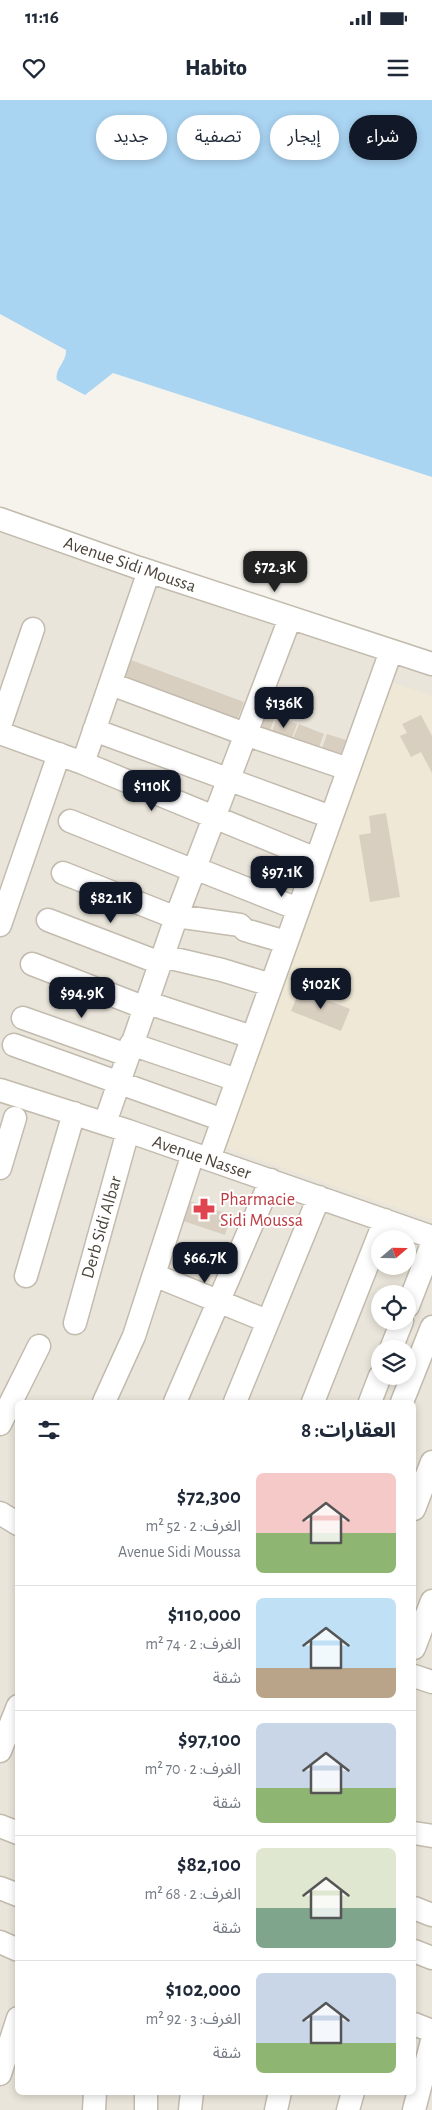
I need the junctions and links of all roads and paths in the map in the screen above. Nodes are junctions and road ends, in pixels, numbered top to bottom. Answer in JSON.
{"nodes":[{"id":1,"x":0,"y":520,"type":"edge"},
{"id":2,"x":149,"y":571,"type":"junction"},
{"id":3,"x":290,"y":618,"type":"junction"},
{"id":4,"x":33,"y":630,"type":"dead end"},
{"id":5,"x":390,"y":651,"type":"junction"},
{"id":6,"x":432,"y":664,"type":"edge"},
{"id":7,"x":111,"y":684,"type":"junction"},
{"id":8,"x":0,"y":726,"type":"edge"},
{"id":9,"x":94,"y":730,"type":"junction"},
{"id":10,"x":0,"y":733,"type":"edge"},
{"id":11,"x":246,"y":734,"type":"junction"},
{"id":12,"x":59,"y":754,"type":"junction"},
{"id":13,"x":83,"y":763,"type":"junction"},
{"id":14,"x":348,"y":769,"type":"junction"},
{"id":15,"x":229,"y":780,"type":"junction"},
{"id":16,"x":331,"y":817,"type":"junction"},
{"id":17,"x":215,"y":818,"type":"junction"},
{"id":18,"x":70,"y":821,"type":"dead end"},
{"id":19,"x":316,"y":859,"type":"junction"},
{"id":20,"x":195,"y":870,"type":"junction"},
{"id":21,"x":63,"y":873,"type":"dead end"},
{"id":22,"x":298,"y":909,"type":"junction"},
{"id":23,"x":177,"y":915,"type":"junction"},
{"id":24,"x":48,"y":920,"type":"dead end"},
{"id":25,"x":0,"y":925,"type":"edge"},
{"id":26,"x":286,"y":942,"type":"junction"},
{"id":27,"x":161,"y":959,"type":"junction"},
{"id":28,"x":32,"y":964,"type":"dead end"},
{"id":29,"x":271,"y":985,"type":"junction"},
{"id":30,"x":144,"y":1004,"type":"junction"},
{"id":31,"x":24,"y":1018,"type":"dead end"},
{"id":32,"x":252,"y":1037,"type":"junction"},
{"id":33,"x":14,"y":1045,"type":"dead end"},
{"id":34,"x":129,"y":1049,"type":"junction"},
{"id":35,"x":237,"y":1080,"type":"junction"},
{"id":36,"x":118,"y":1083,"type":"junction"},
{"id":37,"x":0,"y":1090,"type":"edge"},
{"id":38,"x":18,"y":1109,"type":"junction"},
{"id":39,"x":74,"y":1113,"type":"junction"},
{"id":40,"x":223,"y":1120,"type":"junction"},
{"id":41,"x":105,"y":1123,"type":"junction"},
{"id":42,"x":128,"y":1131,"type":"junction"},
{"id":43,"x":201,"y":1156,"type":"junction"},
{"id":44,"x":0,"y":1168,"type":"edge"},
{"id":45,"x":271,"y":1180,"type":"junction"},
{"id":46,"x":318,"y":1197,"type":"junction"},
{"id":47,"x":385,"y":1220,"type":"junction"},
{"id":48,"x":432,"y":1237,"type":"edge"},
{"id":49,"x":432,"y":1244,"type":"edge"},
{"id":50,"x":154,"y":1275,"type":"junction"},
{"id":51,"x":26,"y":1276,"type":"dead end"},
{"id":52,"x":416,"y":1285,"type":"edge"},
{"id":53,"x":218,"y":1300,"type":"junction"},
{"id":54,"x":267,"y":1321,"type":"junction"},
{"id":55,"x":74,"y":1323,"type":"dead end"},
{"id":56,"x":432,"y":1327,"type":"edge"},
{"id":57,"x":40,"y":1346,"type":"dead end"},
{"id":58,"x":377,"y":1385,"type":"edge"},
{"id":59,"x":105,"y":1400,"type":"edge"},
{"id":60,"x":176,"y":1400,"type":"edge"},
{"id":61,"x":236,"y":1400,"type":"edge"},
{"id":62,"x":313,"y":1400,"type":"edge"},
{"id":63,"x":371,"y":1400,"type":"edge"},
{"id":64,"x":403,"y":1400,"type":"edge"},
{"id":65,"x":0,"y":1424,"type":"edge"},
{"id":66,"x":432,"y":1462,"type":"edge"},
{"id":67,"x":428,"y":1486,"type":"edge"},
{"id":68,"x":416,"y":1505,"type":"edge"},
{"id":69,"x":0,"y":1513,"type":"edge"},
{"id":70,"x":15,"y":1522,"type":"edge"},
{"id":71,"x":432,"y":1601,"type":"edge"},
{"id":72,"x":416,"y":1643,"type":"edge"},
{"id":73,"x":416,"y":1677,"type":"edge"},
{"id":74,"x":432,"y":1682,"type":"edge"},
{"id":75,"x":15,"y":1714,"type":"edge"},
{"id":76,"x":0,"y":1752,"type":"edge"},
{"id":77,"x":0,"y":1826,"type":"edge"},
{"id":78,"x":15,"y":1833,"type":"edge"},
{"id":79,"x":416,"y":1833,"type":"edge"},
{"id":80,"x":432,"y":1836,"type":"edge"},
{"id":81,"x":0,"y":1888,"type":"edge"},
{"id":82,"x":15,"y":1894,"type":"edge"},
{"id":83,"x":416,"y":1909,"type":"edge"},
{"id":84,"x":432,"y":1915,"type":"edge"},
{"id":85,"x":0,"y":1942,"type":"edge"},
{"id":86,"x":15,"y":1949,"type":"edge"},
{"id":87,"x":416,"y":1952,"type":"edge"},
{"id":88,"x":432,"y":1958,"type":"edge"},
{"id":89,"x":15,"y":2027,"type":"edge"},
{"id":90,"x":427,"y":2029,"type":"edge"},
{"id":91,"x":0,"y":2074,"type":"edge"},
{"id":92,"x":94,"y":2095,"type":"edge"},
{"id":93,"x":146,"y":2095,"type":"edge"},
{"id":94,"x":192,"y":2095,"type":"edge"},
{"id":95,"x":279,"y":2095,"type":"edge"},
{"id":96,"x":352,"y":2095,"type":"edge"},
{"id":97,"x":94,"y":2110,"type":"edge"},
{"id":98,"x":146,"y":2110,"type":"edge"},
{"id":99,"x":190,"y":2110,"type":"edge"},
{"id":100,"x":276,"y":2110,"type":"edge"},
{"id":101,"x":348,"y":2110,"type":"edge"},
{"id":102,"x":414,"y":2110,"type":"edge"}],
"edges":[{"from":1,"to":2,"type":"street","name":"Avenue Sidi Moussa"},
{"from":2,"to":3,"type":"street","name":"Avenue Sidi Moussa"},
{"from":2,"to":7,"type":"street"},
{"from":3,"to":5,"type":"street","name":"Avenue Sidi Moussa"},
{"from":3,"to":11,"type":"street"},
{"from":4,"to":8,"type":"street"},
{"from":5,"to":6,"type":"street","name":"Avenue Sidi Moussa"},
{"from":5,"to":14,"type":"street"},
{"from":7,"to":9,"type":"street"},
{"from":7,"to":11,"type":"street"},
{"from":9,"to":13,"type":"street"},
{"from":9,"to":15,"type":"street"},
{"from":10,"to":12,"type":"street"},
{"from":11,"to":14,"type":"street"},
{"from":11,"to":15,"type":"street"},
{"from":12,"to":13,"type":"street"},
{"from":12,"to":25,"type":"street"},
{"from":13,"to":17,"type":"street"},
{"from":14,"to":16,"type":"street"},
{"from":15,"to":16,"type":"street"},
{"from":15,"to":17,"type":"street"},
{"from":16,"to":19,"type":"street"},
{"from":17,"to":19,"type":"street"},
{"from":17,"to":20,"type":"street"},
{"from":18,"to":20,"type":"street"},
{"from":19,"to":22,"type":"street"},
{"from":20,"to":22,"type":"street"},
{"from":20,"to":23,"type":"street"},
{"from":21,"to":23,"type":"street"},
{"from":22,"to":26,"type":"street"},
{"from":23,"to":26,"type":"street"},
{"from":23,"to":27,"type":"street"},
{"from":24,"to":27,"type":"street"},
{"from":26,"to":29,"type":"street"},
{"from":27,"to":29,"type":"street"},
{"from":27,"to":30,"type":"street"},
{"from":28,"to":30,"type":"street"},
{"from":29,"to":32,"type":"street"},
{"from":30,"to":32,"type":"street"},
{"from":30,"to":34,"type":"street"},
{"from":31,"to":34,"type":"street"},
{"from":32,"to":35,"type":"street"},
{"from":33,"to":36,"type":"street"},
{"from":34,"to":35,"type":"street"},
{"from":34,"to":36,"type":"street"},
{"from":35,"to":40,"type":"street"},
{"from":36,"to":40,"type":"street"},
{"from":36,"to":41,"type":"street"},
{"from":37,"to":38,"type":"street","name":"Avenue Nasser"},
{"from":38,"to":39,"type":"street","name":"Avenue Nasser"},
{"from":38,"to":44,"type":"street"},
{"from":39,"to":41,"type":"street","name":"Avenue Nasser"},
{"from":39,"to":51,"type":"street"},
{"from":40,"to":43,"type":"street"},
{"from":41,"to":42,"type":"street","name":"Avenue Nasser"},
{"from":42,"to":43,"type":"street","name":"Avenue Nasser"},
{"from":42,"to":55,"type":"street","name":"Derb Sidi Albar"},
{"from":43,"to":45,"type":"street","name":"Avenue Nasser"},
{"from":43,"to":50,"type":"street"},
{"from":45,"to":46,"type":"street","name":"Avenue Nasser"},
{"from":45,"to":53,"type":"street"},
{"from":46,"to":47,"type":"street","name":"Avenue Nasser"},
{"from":46,"to":54,"type":"street"},
{"from":47,"to":48,"type":"street","name":"Avenue Nasser"},
{"from":47,"to":62,"type":"street"},
{"from":49,"to":52,"type":"street"},
{"from":50,"to":53,"type":"street"},
{"from":50,"to":59,"type":"street"},
{"from":53,"to":54,"type":"street"},
{"from":53,"to":60,"type":"street"},
{"from":54,"to":61,"type":"street"},
{"from":56,"to":64,"type":"street"},
{"from":57,"to":65,"type":"street"},
{"from":58,"to":63,"type":"street"},
{"from":66,"to":67,"type":"street"},
{"from":67,"to":68,"type":"street"},
{"from":69,"to":70,"type":"street"},
{"from":71,"to":72,"type":"street"},
{"from":73,"to":74,"type":"street"},
{"from":75,"to":76,"type":"street"},
{"from":77,"to":78,"type":"street"},
{"from":79,"to":80,"type":"street"},
{"from":81,"to":82,"type":"street"},
{"from":83,"to":84,"type":"street"},
{"from":85,"to":86,"type":"street"},
{"from":87,"to":88,"type":"street"},
{"from":89,"to":91,"type":"street"},
{"from":90,"to":102,"type":"street"},
{"from":92,"to":97,"type":"street"},
{"from":93,"to":98,"type":"street"},
{"from":94,"to":99,"type":"street"},
{"from":95,"to":100,"type":"street"},
{"from":96,"to":101,"type":"street"}]}
